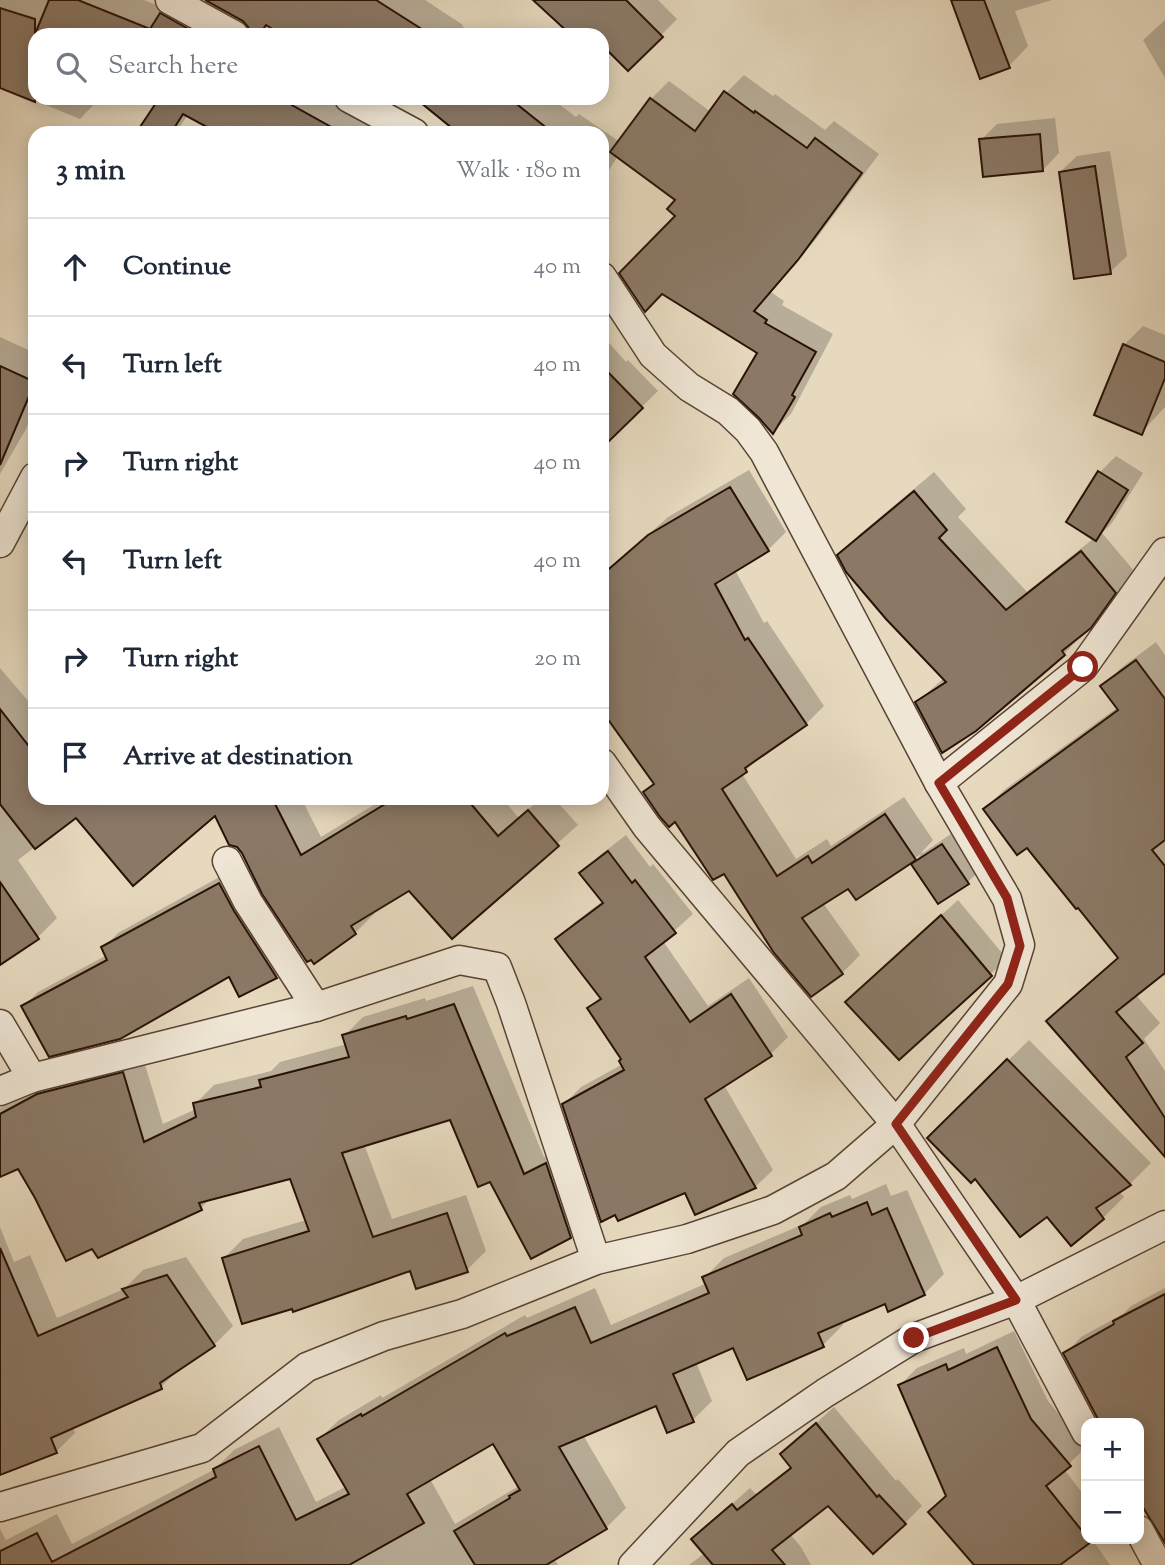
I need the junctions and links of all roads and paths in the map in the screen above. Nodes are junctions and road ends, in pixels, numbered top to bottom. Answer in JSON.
{"nodes":[{"id":1,"x":170,"y":0,"type":"edge"},
{"id":2,"x":221,"y":28,"type":"edge"},
{"id":3,"x":362,"y":105,"type":"edge"},
{"id":4,"x":401,"y":126,"type":"edge"},
{"id":5,"x":609,"y":288,"type":"edge"},
{"id":6,"x":28,"y":490,"type":"edge"},
{"id":7,"x":0,"y":543,"type":"edge"},
{"id":8,"x":1165,"y":552,"type":"edge"},
{"id":9,"x":609,"y":773,"type":"edge"},
{"id":10,"x":939,"y":783,"type":"junction"},
{"id":11,"x":227,"y":860,"type":"dead end"},
{"id":12,"x":316,"y":1007,"type":"junction"},
{"id":13,"x":0,"y":1024,"type":"edge"},
{"id":14,"x":32,"y":1078,"type":"junction"},
{"id":15,"x":0,"y":1091,"type":"edge"},
{"id":16,"x":896,"y":1124,"type":"junction"},
{"id":17,"x":1165,"y":1225,"type":"edge"},
{"id":18,"x":596,"y":1260,"type":"junction"},
{"id":19,"x":1016,"y":1300,"type":"junction"},
{"id":20,"x":1081,"y":1423,"type":"edge"},
{"id":21,"x":0,"y":1507,"type":"edge"},
{"id":22,"x":1144,"y":1539,"type":"edge"},
{"id":23,"x":633,"y":1565,"type":"edge"},
{"id":24,"x":1158,"y":1565,"type":"edge"}],
"edges":[{"from":1,"to":2,"type":"street"},
{"from":3,"to":4,"type":"street"},
{"from":5,"to":10,"type":"street"},
{"from":6,"to":7,"type":"street"},
{"from":8,"to":10,"type":"street"},
{"from":9,"to":16,"type":"street"},
{"from":10,"to":16,"type":"street"},
{"from":11,"to":12,"type":"street"},
{"from":12,"to":14,"type":"street"},
{"from":12,"to":18,"type":"street"},
{"from":13,"to":14,"type":"street"},
{"from":14,"to":15,"type":"street"},
{"from":16,"to":18,"type":"street"},
{"from":16,"to":19,"type":"street"},
{"from":17,"to":19,"type":"street"},
{"from":18,"to":21,"type":"street"},
{"from":19,"to":20,"type":"street"},
{"from":19,"to":23,"type":"street"},
{"from":22,"to":24,"type":"street"}]}
